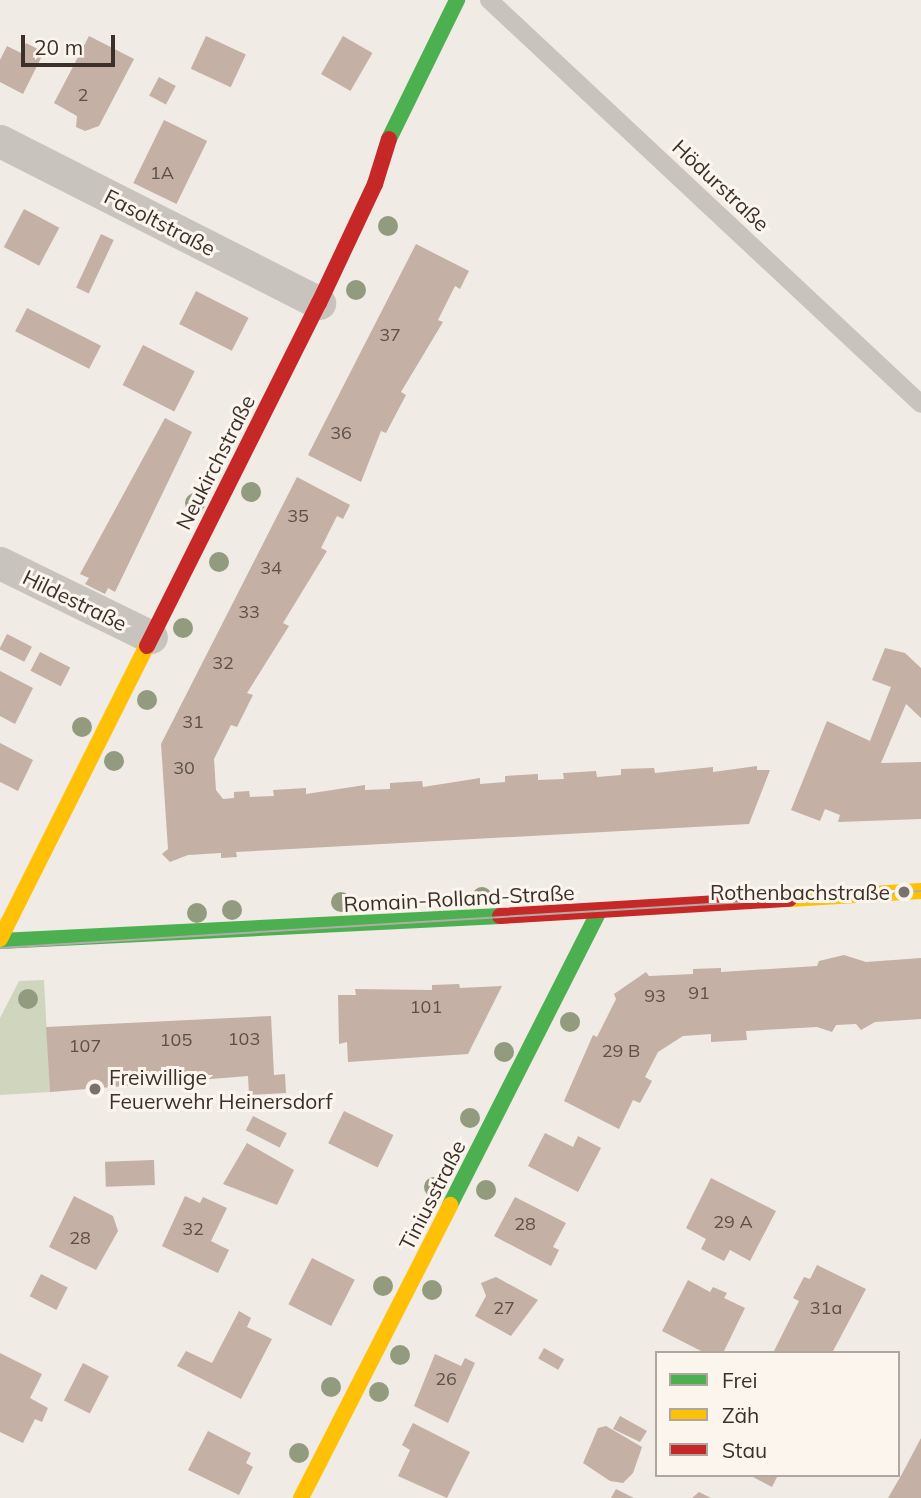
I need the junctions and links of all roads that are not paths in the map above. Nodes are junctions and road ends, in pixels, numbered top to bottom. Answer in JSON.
{"nodes":[{"id":1,"x":457,"y":0,"type":"edge"},
{"id":2,"x":489,"y":0,"type":"edge"},
{"id":3,"x":0,"y":141,"type":"edge"},
{"id":4,"x":319,"y":303,"type":"junction"},
{"id":5,"x":921,"y":404,"type":"edge"},
{"id":6,"x":0,"y":564,"type":"edge"},
{"id":7,"x":150,"y":637,"type":"junction"},
{"id":8,"x":921,"y":891,"type":"edge"},
{"id":9,"x":599,"y":911,"type":"junction"},
{"id":10,"x":0,"y":940,"type":"edge"},
{"id":11,"x":301,"y":1498,"type":"edge"}],
"edges":[{"from":1,"to":4,"type":"street","name":"Neukirchstraße"},
{"from":2,"to":5,"type":"lane","name":"Hödurstraße"},
{"from":3,"to":4,"type":"street","name":"Fasoltstraße"},
{"from":4,"to":7,"type":"street","name":"Neukirchstraße"},
{"from":6,"to":7,"type":"street","name":"Hildestraße"},
{"from":7,"to":10,"type":"street","name":"Neukirchstraße"},
{"from":8,"to":9,"type":"street","name":"Romain-Rolland-Straße"},
{"from":9,"to":10,"type":"street","name":"Romain-Rolland-Straße"},
{"from":9,"to":11,"type":"street","name":"Tiniusstraße"}]}
